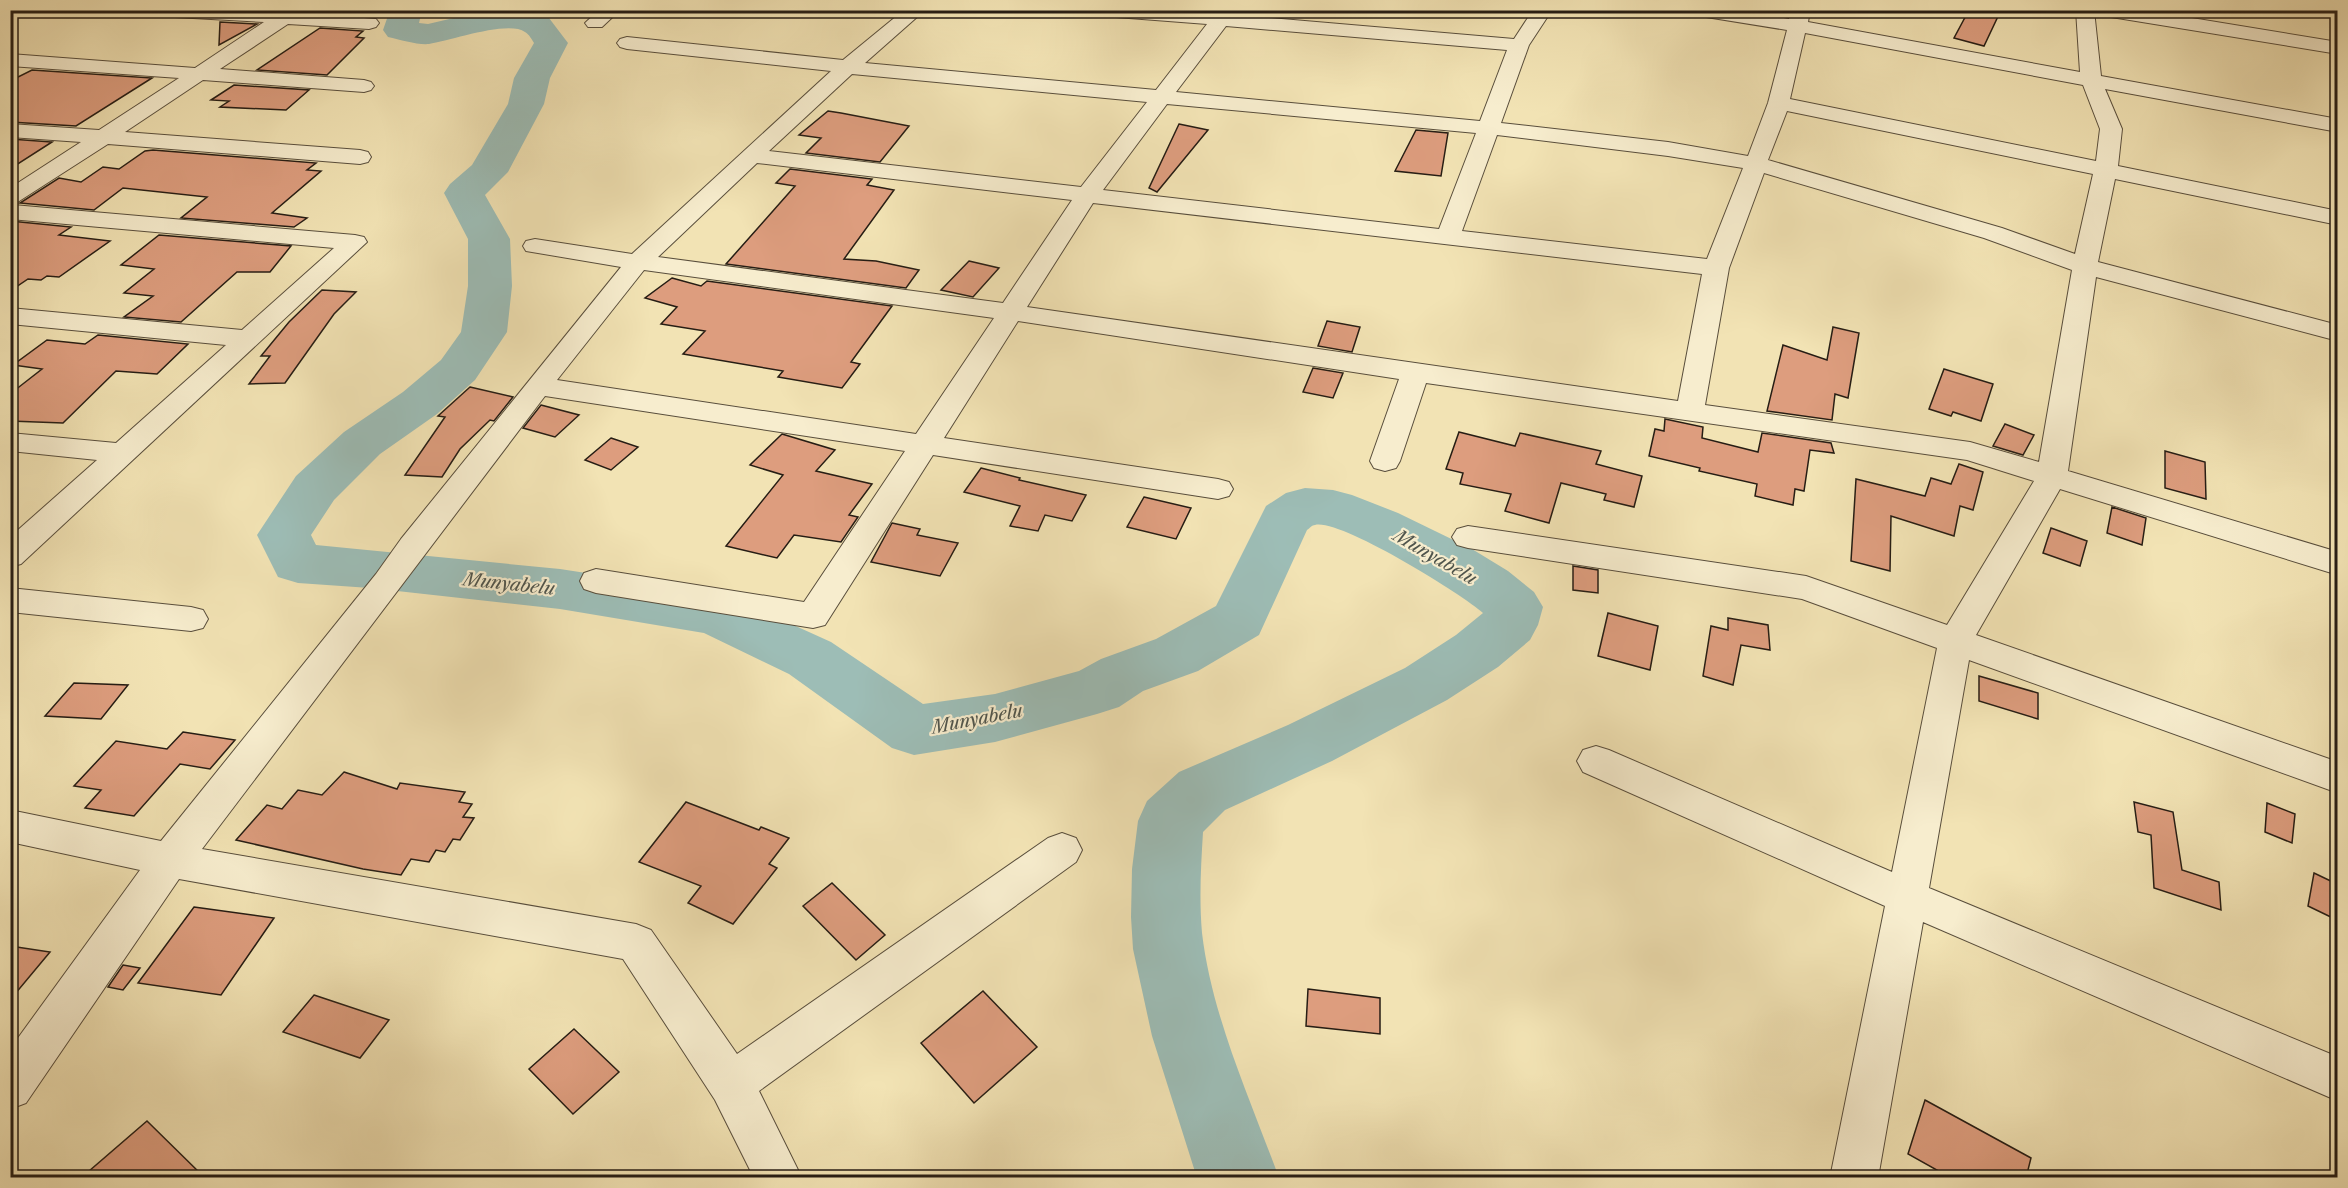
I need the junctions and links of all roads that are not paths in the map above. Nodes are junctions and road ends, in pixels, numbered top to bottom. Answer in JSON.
{"nodes":[{"id":1,"x":157,"y":10,"type":"edge"},
{"id":2,"x":611,"y":10,"type":"edge"},
{"id":3,"x":916,"y":10,"type":"edge"},
{"id":4,"x":1103,"y":10,"type":"edge"},
{"id":5,"x":1543,"y":10,"type":"edge"},
{"id":6,"x":1700,"y":10,"type":"edge"},
{"id":7,"x":2085,"y":10,"type":"edge"},
{"id":8,"x":2105,"y":10,"type":"edge"},
{"id":9,"x":290,"y":15,"type":"edge"},
{"id":10,"x":1224,"y":16,"type":"edge"},
{"id":11,"x":1799,"y":18,"type":"edge"},
{"id":12,"x":369,"y":23,"type":"dead end"},
{"id":13,"x":595,"y":23,"type":"dead end"},
{"id":14,"x":627,"y":43,"type":"dead end"},
{"id":15,"x":1518,"y":45,"type":"junction"},
{"id":16,"x":2337,"y":48,"type":"edge"},
{"id":17,"x":10,"y":60,"type":"edge"},
{"id":18,"x":848,"y":67,"type":"junction"},
{"id":19,"x":198,"y":75,"type":"junction"},
{"id":20,"x":2091,"y":81,"type":"junction"},
{"id":21,"x":364,"y":86,"type":"dead end"},
{"id":22,"x":1164,"y":96,"type":"junction"},
{"id":23,"x":1779,"y":104,"type":"junction"},
{"id":24,"x":2337,"y":126,"type":"edge"},
{"id":25,"x":1490,"y":128,"type":"junction"},
{"id":26,"x":10,"y":130,"type":"edge"},
{"id":27,"x":106,"y":136,"type":"junction"},
{"id":28,"x":751,"y":156,"type":"junction"},
{"id":29,"x":360,"y":158,"type":"dead end"},
{"id":30,"x":1756,"y":164,"type":"junction"},
{"id":31,"x":2106,"y":170,"type":"junction"},
{"id":32,"x":1086,"y":196,"type":"junction"},
{"id":33,"x":10,"y":199,"type":"edge"},
{"id":34,"x":10,"y":212,"type":"edge"},
{"id":35,"x":2337,"y":218,"type":"edge"},
{"id":36,"x":1448,"y":237,"type":"junction"},
{"id":37,"x":535,"y":246,"type":"dead end"},
{"id":38,"x":638,"y":262,"type":"junction"},
{"id":39,"x":2085,"y":266,"type":"junction"},
{"id":40,"x":1716,"y":268,"type":"junction"},
{"id":41,"x":1010,"y":312,"type":"junction"},
{"id":42,"x":10,"y":316,"type":"edge"},
{"id":43,"x":2337,"y":333,"type":"edge"},
{"id":44,"x":249,"y":339,"type":"junction"},
{"id":45,"x":1415,"y":373,"type":"junction"},
{"id":46,"x":538,"y":386,"type":"junction"},
{"id":47,"x":1690,"y":411,"type":"junction"},
{"id":48,"x":10,"y":442,"type":"edge"},
{"id":49,"x":924,"y":446,"type":"junction"},
{"id":50,"x":123,"y":453,"type":"junction"},
{"id":51,"x":1385,"y":461,"type":"dead end"},
{"id":52,"x":2052,"y":476,"type":"junction"},
{"id":53,"x":1218,"y":489,"type":"dead end"},
{"id":54,"x":1468,"y":537,"type":"dead end"},
{"id":55,"x":10,"y":556,"type":"edge"},
{"id":56,"x":2337,"y":564,"type":"edge"},
{"id":57,"x":596,"y":581,"type":"dead end"},
{"id":58,"x":10,"y":600,"type":"edge"},
{"id":59,"x":191,"y":619,"type":"dead end"},
{"id":60,"x":1955,"y":641,"type":"junction"},
{"id":61,"x":1596,"y":761,"type":"dead end"},
{"id":62,"x":2337,"y":778,"type":"edge"},
{"id":63,"x":10,"y":826,"type":"edge"},
{"id":64,"x":1062,"y":850,"type":"dead end"},
{"id":65,"x":170,"y":860,"type":"junction"},
{"id":66,"x":1907,"y":897,"type":"junction"},
{"id":67,"x":2337,"y":1079,"type":"edge"},
{"id":68,"x":731,"y":1084,"type":"junction"},
{"id":69,"x":10,"y":1087,"type":"edge"},
{"id":70,"x":779,"y":1178,"type":"edge"},
{"id":71,"x":1854,"y":1178,"type":"edge"}],
"edges":[{"from":1,"to":9,"type":"street"},
{"from":2,"to":13,"type":"street"},
{"from":3,"to":18,"type":"street"},
{"from":4,"to":10,"type":"street"},
{"from":5,"to":15,"type":"street"},
{"from":6,"to":11,"type":"street"},
{"from":7,"to":20,"type":"street"},
{"from":8,"to":16,"type":"street"},
{"from":9,"to":12,"type":"street"},
{"from":9,"to":19,"type":"street"},
{"from":10,"to":15,"type":"street"},
{"from":10,"to":22,"type":"street"},
{"from":11,"to":20,"type":"street"},
{"from":11,"to":23,"type":"street"},
{"from":14,"to":18,"type":"street"},
{"from":15,"to":25,"type":"street"},
{"from":17,"to":19,"type":"street"},
{"from":18,"to":22,"type":"street"},
{"from":18,"to":28,"type":"street"},
{"from":19,"to":21,"type":"street"},
{"from":19,"to":27,"type":"street"},
{"from":20,"to":24,"type":"street"},
{"from":20,"to":31,"type":"street"},
{"from":22,"to":25,"type":"street"},
{"from":22,"to":32,"type":"street"},
{"from":23,"to":30,"type":"street"},
{"from":23,"to":31,"type":"street"},
{"from":25,"to":30,"type":"street"},
{"from":25,"to":36,"type":"street"},
{"from":26,"to":27,"type":"street"},
{"from":27,"to":29,"type":"street"},
{"from":27,"to":33,"type":"street"},
{"from":28,"to":32,"type":"street"},
{"from":28,"to":38,"type":"street"},
{"from":30,"to":39,"type":"street"},
{"from":30,"to":40,"type":"street"},
{"from":31,"to":35,"type":"street"},
{"from":31,"to":39,"type":"street"},
{"from":32,"to":36,"type":"street"},
{"from":32,"to":41,"type":"street"},
{"from":34,"to":44,"type":"street"},
{"from":36,"to":40,"type":"street"},
{"from":37,"to":38,"type":"street"},
{"from":38,"to":41,"type":"street"},
{"from":38,"to":46,"type":"street"},
{"from":39,"to":43,"type":"street"},
{"from":39,"to":52,"type":"street"},
{"from":40,"to":47,"type":"street"},
{"from":41,"to":45,"type":"street"},
{"from":41,"to":49,"type":"street"},
{"from":42,"to":44,"type":"street"},
{"from":44,"to":50,"type":"street"},
{"from":45,"to":47,"type":"street"},
{"from":45,"to":51,"type":"street"},
{"from":46,"to":49,"type":"street"},
{"from":46,"to":65,"type":"street"},
{"from":47,"to":52,"type":"street"},
{"from":48,"to":50,"type":"street"},
{"from":49,"to":53,"type":"street"},
{"from":49,"to":57,"type":"street"},
{"from":50,"to":55,"type":"street"},
{"from":52,"to":56,"type":"street"},
{"from":52,"to":60,"type":"street"},
{"from":54,"to":60,"type":"street"},
{"from":58,"to":59,"type":"street"},
{"from":60,"to":62,"type":"street"},
{"from":60,"to":66,"type":"street"},
{"from":61,"to":66,"type":"street"},
{"from":63,"to":65,"type":"street"},
{"from":64,"to":68,"type":"street"},
{"from":65,"to":68,"type":"street"},
{"from":65,"to":69,"type":"street"},
{"from":66,"to":67,"type":"street"},
{"from":66,"to":71,"type":"street"},
{"from":68,"to":70,"type":"street"}]}
